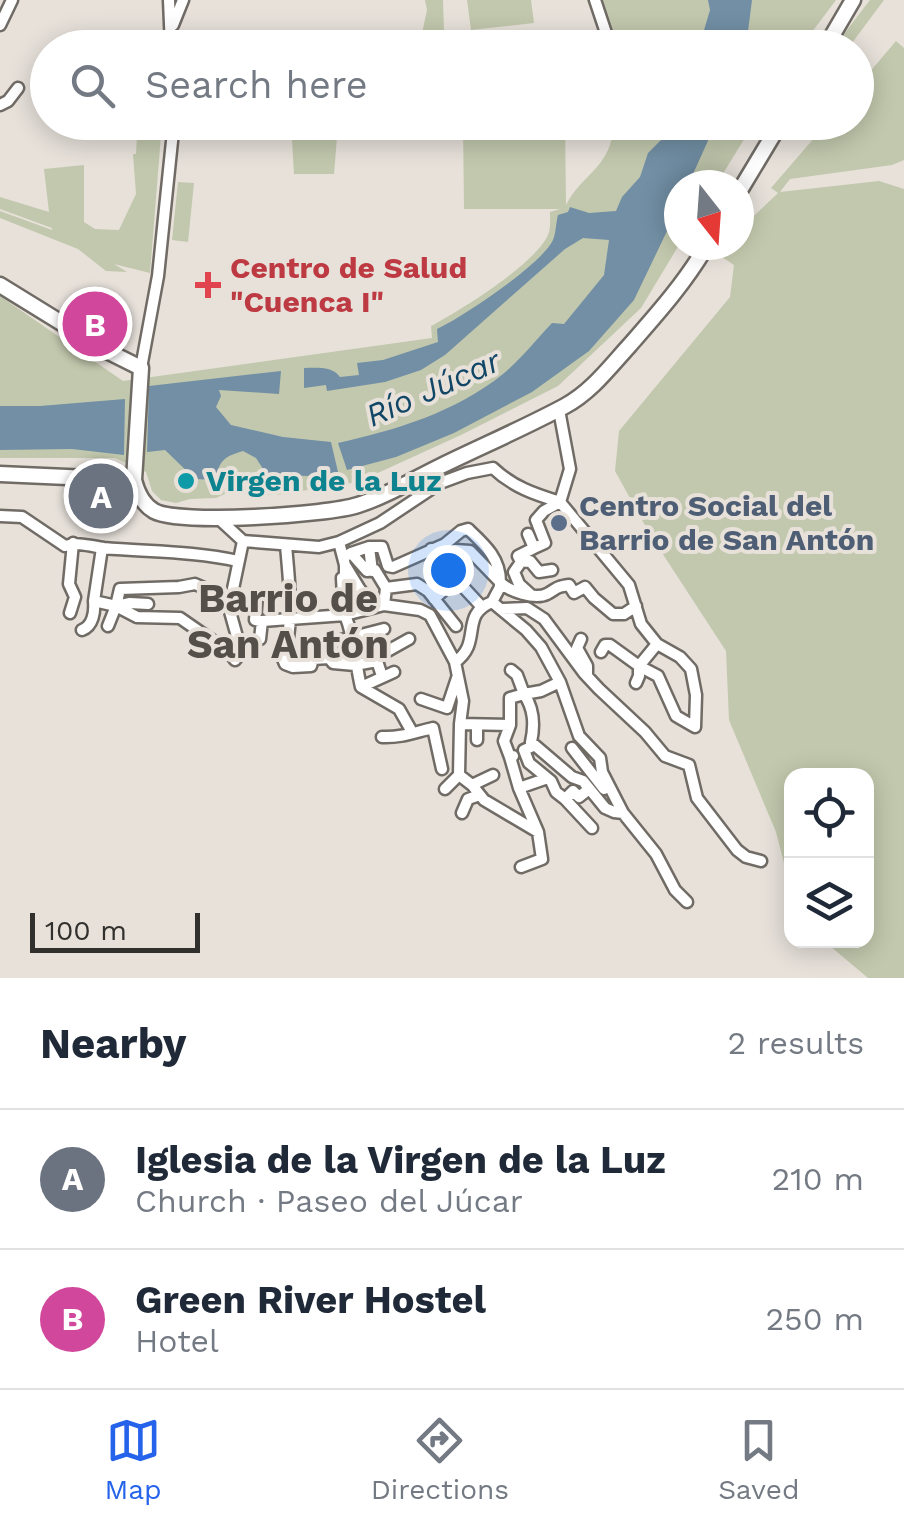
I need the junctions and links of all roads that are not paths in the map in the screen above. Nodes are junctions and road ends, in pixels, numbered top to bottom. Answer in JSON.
{"nodes":[{"id":1,"x":12,"y":0,"type":"edge"},
{"id":2,"x":169,"y":0,"type":"edge"},
{"id":3,"x":183,"y":0,"type":"edge"},
{"id":4,"x":594,"y":0,"type":"edge"},
{"id":5,"x":853,"y":0,"type":"edge"},
{"id":6,"x":0,"y":25,"type":"edge"},
{"id":7,"x":170,"y":30,"type":"edge"},
{"id":8,"x":170,"y":30,"type":"edge"},
{"id":9,"x":605,"y":30,"type":"edge"},
{"id":10,"x":836,"y":30,"type":"edge"},
{"id":11,"x":18,"y":88,"type":"dead end"},
{"id":12,"x":0,"y":105,"type":"edge"},
{"id":13,"x":172,"y":140,"type":"edge"},
{"id":14,"x":769,"y":140,"type":"edge"},
{"id":15,"x":752,"y":170,"type":"edge"},
{"id":16,"x":697,"y":260,"type":"edge"},
{"id":17,"x":0,"y":285,"type":"edge"},
{"id":18,"x":141,"y":368,"type":"junction"},
{"id":19,"x":558,"y":410,"type":"junction"},
{"id":20,"x":0,"y":474,"type":"edge"},
{"id":21,"x":134,"y":475,"type":"junction"},
{"id":22,"x":560,"y":502,"type":"junction"},
{"id":23,"x":0,"y":516,"type":"edge"},
{"id":24,"x":218,"y":518,"type":"junction"},
{"id":25,"x":528,"y":534,"type":"dead end"},
{"id":26,"x":242,"y":542,"type":"junction"},
{"id":27,"x":339,"y":542,"type":"junction"},
{"id":28,"x":73,"y":543,"type":"junction"},
{"id":29,"x":286,"y":545,"type":"junction"},
{"id":30,"x":102,"y":548,"type":"junction"},
{"id":31,"x":370,"y":548,"type":"junction"},
{"id":32,"x":543,"y":548,"type":"junction"},
{"id":33,"x":431,"y":549,"type":"junction"},
{"id":34,"x":444,"y":556,"type":"junction"},
{"id":35,"x":347,"y":558,"type":"junction"},
{"id":36,"x":238,"y":561,"type":"junction"},
{"id":37,"x":521,"y":562,"type":"junction"},
{"id":38,"x":388,"y":566,"type":"junction"},
{"id":39,"x":552,"y":570,"type":"dead end"},
{"id":40,"x":373,"y":571,"type":"junction"},
{"id":41,"x":456,"y":579,"type":"junction"},
{"id":42,"x":500,"y":582,"type":"junction"},
{"id":43,"x":417,"y":584,"type":"junction"},
{"id":44,"x":386,"y":588,"type":"junction"},
{"id":45,"x":534,"y":595,"type":"junction"},
{"id":46,"x":343,"y":596,"type":"dead end"},
{"id":47,"x":257,"y":598,"type":"dead end"},
{"id":48,"x":94,"y":601,"type":"junction"},
{"id":49,"x":438,"y":603,"type":"junction"},
{"id":50,"x":148,"y":604,"type":"dead end"},
{"id":51,"x":379,"y":605,"type":"junction"},
{"id":52,"x":116,"y":606,"type":"junction"},
{"id":53,"x":492,"y":606,"type":"junction"},
{"id":54,"x":636,"y":606,"type":"junction"},
{"id":55,"x":229,"y":608,"type":"junction"},
{"id":56,"x":534,"y":612,"type":"junction"},
{"id":57,"x":70,"y":613,"type":"dead end"},
{"id":58,"x":345,"y":615,"type":"junction"},
{"id":59,"x":430,"y":616,"type":"junction"},
{"id":60,"x":291,"y":618,"type":"junction"},
{"id":61,"x":262,"y":621,"type":"junction"},
{"id":62,"x":108,"y":626,"type":"dead end"},
{"id":63,"x":456,"y":626,"type":"dead end"},
{"id":64,"x":384,"y":629,"type":"dead end"},
{"id":65,"x":82,"y":630,"type":"dead end"},
{"id":66,"x":372,"y":634,"type":"junction"},
{"id":67,"x":354,"y":637,"type":"junction"},
{"id":68,"x":582,"y":639,"type":"dead end"},
{"id":69,"x":409,"y":640,"type":"dead end"},
{"id":70,"x":657,"y":644,"type":"junction"},
{"id":71,"x":322,"y":646,"type":"dead end"},
{"id":72,"x":600,"y":652,"type":"dead end"},
{"id":73,"x":238,"y":656,"type":"junction"},
{"id":74,"x":381,"y":657,"type":"junction"},
{"id":75,"x":356,"y":665,"type":"junction"},
{"id":76,"x":639,"y":666,"type":"junction"},
{"id":77,"x":456,"y":668,"type":"junction"},
{"id":78,"x":511,"y":670,"type":"dead end"},
{"id":79,"x":588,"y":677,"type":"junction"},
{"id":80,"x":560,"y":682,"type":"junction"},
{"id":81,"x":636,"y":683,"type":"dead end"},
{"id":82,"x":360,"y":687,"type":"junction"},
{"id":83,"x":524,"y":694,"type":"junction"},
{"id":84,"x":422,"y":700,"type":"dead end"},
{"id":85,"x":460,"y":724,"type":"junction"},
{"id":86,"x":477,"y":725,"type":"junction"},
{"id":87,"x":510,"y":725,"type":"junction"},
{"id":88,"x":412,"y":732,"type":"junction"},
{"id":89,"x":382,"y":737,"type":"dead end"},
{"id":90,"x":477,"y":740,"type":"dead end"},
{"id":91,"x":527,"y":746,"type":"junction"},
{"id":92,"x":572,"y":748,"type":"dead end"},
{"id":93,"x":510,"y":757,"type":"junction"},
{"id":94,"x":442,"y":769,"type":"dead end"},
{"id":95,"x":492,"y":774,"type":"dead end"},
{"id":96,"x":458,"y":775,"type":"junction"},
{"id":97,"x":545,"y":778,"type":"junction"},
{"id":98,"x":472,"y":785,"type":"junction"},
{"id":99,"x":519,"y":788,"type":"junction"},
{"id":100,"x":445,"y":789,"type":"dead end"},
{"id":101,"x":589,"y":789,"type":"junction"},
{"id":102,"x":480,"y":795,"type":"junction"},
{"id":103,"x":613,"y":795,"type":"junction"},
{"id":104,"x":565,"y":799,"type":"junction"},
{"id":105,"x":622,"y":812,"type":"junction"},
{"id":106,"x":462,"y":813,"type":"dead end"},
{"id":107,"x":592,"y":828,"type":"dead end"},
{"id":108,"x":538,"y":832,"type":"junction"},
{"id":109,"x":762,"y":862,"type":"dead end"},
{"id":110,"x":521,"y":868,"type":"dead end"},
{"id":111,"x":687,"y":902,"type":"dead end"}],
"edges":[{"from":1,"to":6,"type":"street"},
{"from":2,"to":7,"type":"street"},
{"from":3,"to":8,"type":"street"},
{"from":4,"to":9,"type":"street"},
{"from":5,"to":10,"type":"street"},
{"from":11,"to":12,"type":"street"},
{"from":13,"to":18,"type":"street"},
{"from":14,"to":15,"type":"street"},
{"from":16,"to":19,"type":"street"},
{"from":17,"to":18,"type":"street"},
{"from":18,"to":21,"type":"street"},
{"from":19,"to":22,"type":"street"},
{"from":19,"to":24,"type":"street"},
{"from":20,"to":21,"type":"street"},
{"from":21,"to":24,"type":"street"},
{"from":22,"to":27,"type":"street"},
{"from":22,"to":32,"type":"street"},
{"from":22,"to":54,"type":"street"},
{"from":23,"to":28,"type":"street"},
{"from":24,"to":26,"type":"street"},
{"from":25,"to":32,"type":"street"},
{"from":26,"to":29,"type":"street"},
{"from":26,"to":36,"type":"street"},
{"from":27,"to":29,"type":"street"},
{"from":27,"to":35,"type":"street"},
{"from":28,"to":30,"type":"street"},
{"from":28,"to":57,"type":"street"},
{"from":29,"to":60,"type":"street"},
{"from":30,"to":36,"type":"street"},
{"from":30,"to":48,"type":"street"},
{"from":31,"to":35,"type":"street"},
{"from":31,"to":38,"type":"street"},
{"from":31,"to":40,"type":"street"},
{"from":32,"to":37,"type":"street"},
{"from":33,"to":34,"type":"street"},
{"from":33,"to":38,"type":"street"},
{"from":33,"to":42,"type":"street"},
{"from":34,"to":41,"type":"street"},
{"from":34,"to":42,"type":"street"},
{"from":35,"to":40,"type":"street"},
{"from":35,"to":46,"type":"street"},
{"from":35,"to":51,"type":"street"},
{"from":36,"to":55,"type":"street"},
{"from":37,"to":39,"type":"street"},
{"from":37,"to":45,"type":"street"},
{"from":38,"to":40,"type":"street"},
{"from":38,"to":43,"type":"street"},
{"from":40,"to":44,"type":"street"},
{"from":41,"to":49,"type":"street"},
{"from":41,"to":53,"type":"street"},
{"from":42,"to":45,"type":"street"},
{"from":42,"to":53,"type":"street"},
{"from":43,"to":44,"type":"street"},
{"from":43,"to":49,"type":"street"},
{"from":44,"to":51,"type":"street"},
{"from":45,"to":54,"type":"street"},
{"from":45,"to":56,"type":"street"},
{"from":47,"to":61,"type":"street"},
{"from":48,"to":52,"type":"street"},
{"from":48,"to":65,"type":"street"},
{"from":49,"to":59,"type":"street"},
{"from":49,"to":63,"type":"street"},
{"from":50,"to":52,"type":"street"},
{"from":51,"to":58,"type":"street"},
{"from":51,"to":59,"type":"street"},
{"from":52,"to":55,"type":"street"},
{"from":52,"to":62,"type":"street"},
{"from":52,"to":73,"type":"street"},
{"from":53,"to":56,"type":"street"},
{"from":53,"to":77,"type":"street"},
{"from":53,"to":80,"type":"street"},
{"from":54,"to":70,"type":"street"},
{"from":55,"to":73,"type":"street"},
{"from":56,"to":79,"type":"street"},
{"from":58,"to":60,"type":"street"},
{"from":58,"to":67,"type":"street"},
{"from":59,"to":77,"type":"street"},
{"from":60,"to":61,"type":"street"},
{"from":60,"to":75,"type":"street"},
{"from":61,"to":73,"type":"street"},
{"from":64,"to":66,"type":"street"},
{"from":66,"to":67,"type":"street"},
{"from":66,"to":74,"type":"street"},
{"from":67,"to":71,"type":"street"},
{"from":67,"to":75,"type":"street"},
{"from":68,"to":79,"type":"street"},
{"from":69,"to":74,"type":"street"},
{"from":70,"to":76,"type":"street"},
{"from":70,"to":76,"type":"street"},
{"from":72,"to":76,"type":"street"},
{"from":74,"to":75,"type":"street"},
{"from":74,"to":82,"type":"street"},
{"from":75,"to":82,"type":"street"},
{"from":76,"to":81,"type":"street"},
{"from":77,"to":84,"type":"street"},
{"from":77,"to":85,"type":"street"},
{"from":78,"to":83,"type":"street"},
{"from":79,"to":109,"type":"street"},
{"from":80,"to":83,"type":"street"},
{"from":80,"to":103,"type":"street"},
{"from":82,"to":88,"type":"street"},
{"from":83,"to":87,"type":"street"},
{"from":83,"to":91,"type":"street"},
{"from":85,"to":86,"type":"street"},
{"from":85,"to":96,"type":"street"},
{"from":86,"to":87,"type":"street"},
{"from":86,"to":90,"type":"street"},
{"from":87,"to":93,"type":"street"},
{"from":88,"to":89,"type":"street"},
{"from":88,"to":94,"type":"street"},
{"from":91,"to":93,"type":"street"},
{"from":91,"to":97,"type":"street"},
{"from":91,"to":101,"type":"street"},
{"from":92,"to":103,"type":"street"},
{"from":93,"to":99,"type":"street"},
{"from":95,"to":98,"type":"street"},
{"from":96,"to":98,"type":"street"},
{"from":96,"to":100,"type":"street"},
{"from":97,"to":99,"type":"street"},
{"from":97,"to":104,"type":"street"},
{"from":98,"to":102,"type":"street"},
{"from":99,"to":108,"type":"street"},
{"from":101,"to":104,"type":"street"},
{"from":101,"to":105,"type":"street"},
{"from":102,"to":106,"type":"street"},
{"from":102,"to":108,"type":"street"},
{"from":103,"to":105,"type":"street"},
{"from":104,"to":107,"type":"street"},
{"from":105,"to":111,"type":"street"},
{"from":108,"to":110,"type":"street"}]}
